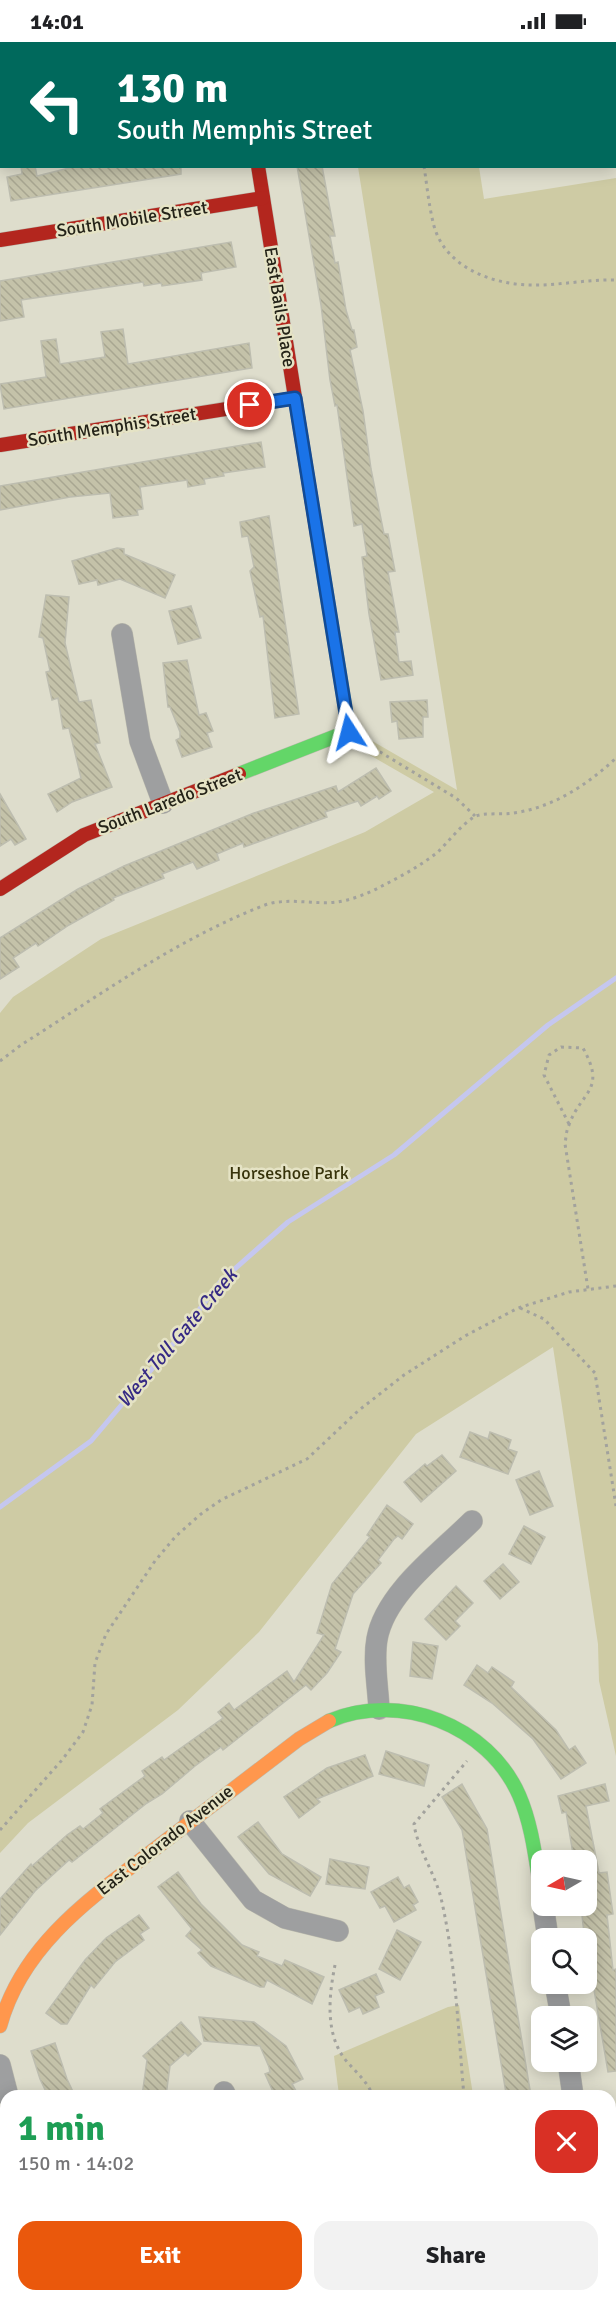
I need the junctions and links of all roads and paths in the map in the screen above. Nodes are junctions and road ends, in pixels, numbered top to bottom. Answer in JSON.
{"nodes":[{"id":1,"x":258,"y":168,"type":"edge"},
{"id":2,"x":423,"y":168,"type":"edge"},
{"id":3,"x":263,"y":198,"type":"junction"},
{"id":4,"x":0,"y":240,"type":"edge"},
{"id":5,"x":616,"y":280,"type":"edge"},
{"id":6,"x":295,"y":398,"type":"junction"},
{"id":7,"x":0,"y":445,"type":"edge"},
{"id":8,"x":122,"y":634,"type":"dead end"},
{"id":9,"x":349,"y":732,"type":"junction"},
{"id":10,"x":616,"y":758,"type":"edge"},
{"id":11,"x":163,"y":803,"type":"junction"},
{"id":12,"x":475,"y":816,"type":"junction"},
{"id":13,"x":0,"y":889,"type":"edge"},
{"id":14,"x":0,"y":1061,"type":"edge"},
{"id":15,"x":569,"y":1124,"type":"junction"},
{"id":16,"x":616,"y":1286,"type":"edge"},
{"id":17,"x":588,"y":1289,"type":"junction"},
{"id":18,"x":518,"y":1308,"type":"junction"},
{"id":19,"x":616,"y":1506,"type":"edge"},
{"id":20,"x":472,"y":1521,"type":"dead end"},
{"id":21,"x":379,"y":1709,"type":"junction"},
{"id":22,"x":467,"y":1761,"type":"dead end"},
{"id":23,"x":190,"y":1821,"type":"junction"},
{"id":24,"x":0,"y":1830,"type":"edge"},
{"id":25,"x":533,"y":1850,"type":"edge"},
{"id":26,"x":338,"y":1931,"type":"dead end"},
{"id":27,"x":335,"y":1965,"type":"dead end"},
{"id":28,"x":0,"y":2026,"type":"edge"},
{"id":29,"x":0,"y":2065,"type":"edge"},
{"id":30,"x":570,"y":2072,"type":"edge"},
{"id":31,"x":6,"y":2090,"type":"edge"},
{"id":32,"x":370,"y":2090,"type":"edge"},
{"id":33,"x":463,"y":2090,"type":"edge"},
{"id":34,"x":572,"y":2090,"type":"edge"}],
"edges":[{"from":1,"to":3,"type":"street","name":"East Bails Place"},
{"from":2,"to":5,"type":"path"},
{"from":3,"to":4,"type":"street","name":"South Mobile Street"},
{"from":3,"to":6,"type":"street","name":"East Bails Place"},
{"from":6,"to":7,"type":"street","name":"South Memphis Street"},
{"from":6,"to":9,"type":"street","name":"East Bails Place"},
{"from":8,"to":11,"type":"street"},
{"from":9,"to":11,"type":"street","name":"South Laredo Street"},
{"from":9,"to":12,"type":"path"},
{"from":10,"to":12,"type":"path"},
{"from":11,"to":13,"type":"street","name":"South Laredo Street"},
{"from":12,"to":14,"type":"path"},
{"from":15,"to":15,"type":"path"},
{"from":15,"to":17,"type":"path"},
{"from":16,"to":17,"type":"path"},
{"from":17,"to":18,"type":"path"},
{"from":18,"to":19,"type":"path"},
{"from":18,"to":24,"type":"path"},
{"from":20,"to":21,"type":"street"},
{"from":21,"to":23,"type":"street","name":"East Colorado Avenue"},
{"from":21,"to":25,"type":"street","name":"East Colorado Avenue"},
{"from":22,"to":33,"type":"path"},
{"from":23,"to":26,"type":"street"},
{"from":23,"to":28,"type":"street","name":"East Colorado Avenue"},
{"from":27,"to":32,"type":"path"},
{"from":29,"to":31,"type":"street"},
{"from":30,"to":34,"type":"street"}]}
